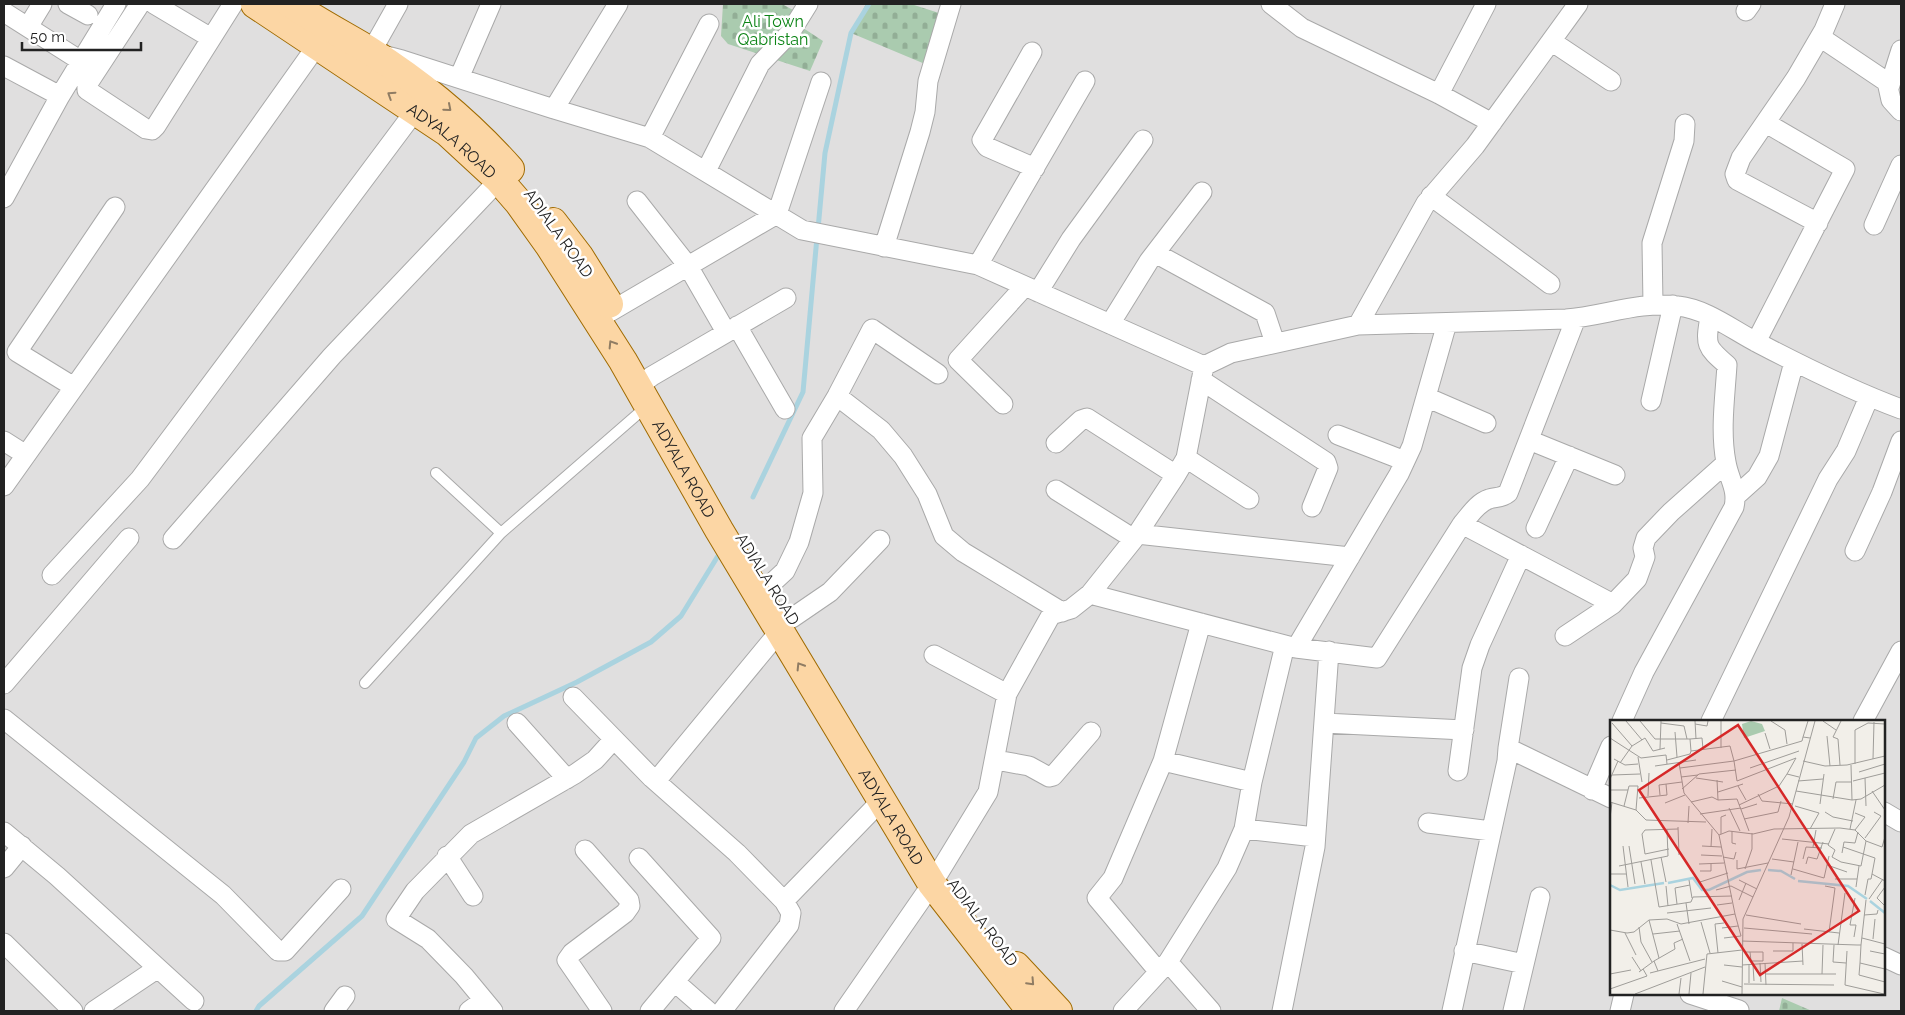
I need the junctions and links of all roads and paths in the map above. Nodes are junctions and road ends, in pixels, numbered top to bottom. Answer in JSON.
{"nodes":[{"id":1,"x":42,"y":4,"type":"edge"},
{"id":2,"x":68,"y":4,"type":"edge"},
{"id":3,"x":116,"y":4,"type":"edge"},
{"id":4,"x":140,"y":4,"type":"edge"},
{"id":5,"x":154,"y":4,"type":"edge"},
{"id":6,"x":233,"y":4,"type":"edge"},
{"id":7,"x":255,"y":4,"type":"edge"},
{"id":8,"x":291,"y":4,"type":"edge"},
{"id":9,"x":398,"y":4,"type":"edge"},
{"id":10,"x":491,"y":4,"type":"edge"},
{"id":11,"x":618,"y":4,"type":"edge"},
{"id":12,"x":808,"y":4,"type":"edge"},
{"id":13,"x":951,"y":4,"type":"edge"},
{"id":14,"x":1271,"y":4,"type":"edge"},
{"id":15,"x":1578,"y":4,"type":"edge"},
{"id":16,"x":1835,"y":4,"type":"edge"},
{"id":17,"x":1480,"y":5,"type":"edge"},
{"id":18,"x":4,"y":12,"type":"edge"},
{"id":19,"x":88,"y":15,"type":"dead end"},
{"id":20,"x":709,"y":24,"type":"dead end"},
{"id":21,"x":28,"y":27,"type":"junction"},
{"id":22,"x":322,"y":37,"type":"junction"},
{"id":23,"x":1820,"y":37,"type":"junction"},
{"id":24,"x":211,"y":38,"type":"junction"},
{"id":25,"x":1552,"y":41,"type":"junction"},
{"id":26,"x":1901,"y":50,"type":"edge"},
{"id":27,"x":371,"y":52,"type":"junction"},
{"id":28,"x":1032,"y":52,"type":"dead end"},
{"id":29,"x":82,"y":61,"type":"junction"},
{"id":30,"x":4,"y":66,"type":"edge"},
{"id":31,"x":459,"y":78,"type":"junction"},
{"id":32,"x":1086,"y":81,"type":"dead end"},
{"id":33,"x":821,"y":82,"type":"dead end"},
{"id":34,"x":1611,"y":82,"type":"dead end"},
{"id":35,"x":1890,"y":88,"type":"junction"},
{"id":36,"x":1440,"y":94,"type":"junction"},
{"id":37,"x":60,"y":96,"type":"junction"},
{"id":38,"x":554,"y":109,"type":"junction"},
{"id":39,"x":415,"y":111,"type":"junction"},
{"id":40,"x":1901,"y":111,"type":"edge"},
{"id":41,"x":1492,"y":123,"type":"junction"},
{"id":42,"x":1766,"y":123,"type":"junction"},
{"id":43,"x":1685,"y":124,"type":"dead end"},
{"id":44,"x":650,"y":138,"type":"junction"},
{"id":45,"x":1143,"y":140,"type":"dead end"},
{"id":46,"x":1901,"y":165,"type":"edge"},
{"id":47,"x":1035,"y":168,"type":"junction"},
{"id":48,"x":706,"y":171,"type":"junction"},
{"id":49,"x":499,"y":180,"type":"junction"},
{"id":50,"x":1202,"y":192,"type":"dead end"},
{"id":51,"x":1431,"y":196,"type":"junction"},
{"id":52,"x":4,"y":198,"type":"edge"},
{"id":53,"x":637,"y":201,"type":"dead end"},
{"id":54,"x":114,"y":206,"type":"dead end"},
{"id":55,"x":777,"y":214,"type":"junction"},
{"id":56,"x":1818,"y":223,"type":"junction"},
{"id":57,"x":1874,"y":225,"type":"dead end"},
{"id":58,"x":884,"y":247,"type":"junction"},
{"id":59,"x":1155,"y":253,"type":"junction"},
{"id":60,"x":688,"y":266,"type":"junction"},
{"id":61,"x":978,"y":266,"type":"junction"},
{"id":62,"x":1550,"y":284,"type":"dead end"},
{"id":63,"x":1032,"y":289,"type":"junction"},
{"id":64,"x":786,"y":298,"type":"dead end"},
{"id":65,"x":1653,"y":304,"type":"junction"},
{"id":66,"x":1673,"y":305,"type":"junction"},
{"id":67,"x":604,"y":315,"type":"junction"},
{"id":68,"x":1710,"y":317,"type":"junction"},
{"id":69,"x":1576,"y":318,"type":"junction"},
{"id":70,"x":1447,"y":323,"type":"junction"},
{"id":71,"x":1110,"y":324,"type":"junction"},
{"id":72,"x":1358,"y":326,"type":"junction"},
{"id":73,"x":732,"y":329,"type":"junction"},
{"id":74,"x":1756,"y":342,"type":"junction"},
{"id":75,"x":1275,"y":343,"type":"junction"},
{"id":76,"x":1794,"y":362,"type":"junction"},
{"id":77,"x":1202,"y":373,"type":"junction"},
{"id":78,"x":938,"y":374,"type":"dead end"},
{"id":79,"x":74,"y":387,"type":"junction"},
{"id":80,"x":646,"y":389,"type":"junction"},
{"id":81,"x":837,"y":396,"type":"junction"},
{"id":82,"x":1426,"y":397,"type":"junction"},
{"id":83,"x":1869,"y":397,"type":"junction"},
{"id":84,"x":1651,"y":401,"type":"dead end"},
{"id":85,"x":1003,"y":404,"type":"dead end"},
{"id":86,"x":785,"y":409,"type":"dead end"},
{"id":87,"x":1901,"y":409,"type":"edge"},
{"id":88,"x":1486,"y":423,"type":"dead end"},
{"id":89,"x":1338,"y":435,"type":"dead end"},
{"id":90,"x":1529,"y":440,"type":"junction"},
{"id":91,"x":4,"y":441,"type":"edge"},
{"id":92,"x":1901,"y":441,"type":"edge"},
{"id":93,"x":1056,"y":443,"type":"dead end"},
{"id":94,"x":26,"y":455,"type":"junction"},
{"id":95,"x":1569,"y":456,"type":"junction"},
{"id":96,"x":1186,"y":458,"type":"junction"},
{"id":97,"x":1405,"y":461,"type":"junction"},
{"id":98,"x":1726,"y":462,"type":"junction"},
{"id":99,"x":436,"y":473,"type":"dead end"},
{"id":100,"x":1176,"y":475,"type":"junction"},
{"id":101,"x":1615,"y":475,"type":"dead end"},
{"id":102,"x":4,"y":486,"type":"edge"},
{"id":103,"x":1056,"y":490,"type":"dead end"},
{"id":104,"x":1737,"y":495,"type":"junction"},
{"id":105,"x":1249,"y":499,"type":"dead end"},
{"id":106,"x":1312,"y":507,"type":"dead end"},
{"id":107,"x":1462,"y":524,"type":"junction"},
{"id":108,"x":1536,"y":528,"type":"dead end"},
{"id":109,"x":501,"y":532,"type":"junction"},
{"id":110,"x":1135,"y":536,"type":"junction"},
{"id":111,"x":129,"y":538,"type":"dead end"},
{"id":112,"x":173,"y":539,"type":"dead end"},
{"id":113,"x":880,"y":540,"type":"dead end"},
{"id":114,"x":1854,"y":552,"type":"dead end"},
{"id":115,"x":1521,"y":555,"type":"junction"},
{"id":116,"x":1350,"y":557,"type":"junction"},
{"id":117,"x":52,"y":574,"type":"dead end"},
{"id":118,"x":772,"y":584,"type":"junction"},
{"id":119,"x":1090,"y":594,"type":"junction"},
{"id":120,"x":1613,"y":604,"type":"junction"},
{"id":121,"x":1062,"y":612,"type":"junction"},
{"id":122,"x":1201,"y":623,"type":"junction"},
{"id":123,"x":786,"y":625,"type":"junction"},
{"id":124,"x":1565,"y":636,"type":"dead end"},
{"id":125,"x":1291,"y":647,"type":"junction"},
{"id":126,"x":1329,"y":651,"type":"junction"},
{"id":127,"x":1901,"y":651,"type":"edge"},
{"id":128,"x":934,"y":655,"type":"dead end"},
{"id":129,"x":1519,"y":678,"type":"dead end"},
{"id":130,"x":365,"y":683,"type":"dead end"},
{"id":131,"x":4,"y":684,"type":"edge"},
{"id":132,"x":1007,"y":694,"type":"junction"},
{"id":133,"x":573,"y":697,"type":"dead end"},
{"id":134,"x":4,"y":719,"type":"edge"},
{"id":135,"x":1622,"y":720,"type":"edge"},
{"id":136,"x":1711,"y":720,"type":"edge"},
{"id":137,"x":1864,"y":720,"type":"edge"},
{"id":138,"x":517,"y":723,"type":"dead end"},
{"id":139,"x":1324,"y":723,"type":"junction"},
{"id":140,"x":1464,"y":730,"type":"junction"},
{"id":141,"x":1091,"y":732,"type":"dead end"},
{"id":142,"x":614,"y":738,"type":"junction"},
{"id":143,"x":1508,"y":748,"type":"junction"},
{"id":144,"x":1610,"y":748,"type":"edge"},
{"id":145,"x":996,"y":760,"type":"junction"},
{"id":146,"x":1163,"y":762,"type":"junction"},
{"id":147,"x":1458,"y":771,"type":"dead end"},
{"id":148,"x":567,"y":779,"type":"junction"},
{"id":149,"x":656,"y":781,"type":"junction"},
{"id":150,"x":1252,"y":782,"type":"junction"},
{"id":151,"x":1592,"y":790,"type":"junction"},
{"id":152,"x":1610,"y":798,"type":"edge"},
{"id":153,"x":882,"y":800,"type":"junction"},
{"id":154,"x":1885,"y":813,"type":"edge"},
{"id":155,"x":1901,"y":822,"type":"edge"},
{"id":156,"x":1428,"y":823,"type":"dead end"},
{"id":157,"x":1244,"y":829,"type":"junction"},
{"id":158,"x":1491,"y":831,"type":"junction"},
{"id":159,"x":4,"y":832,"type":"edge"},
{"id":160,"x":1316,"y":837,"type":"junction"},
{"id":161,"x":22,"y":846,"type":"junction"},
{"id":162,"x":584,"y":850,"type":"dead end"},
{"id":163,"x":447,"y":856,"type":"junction"},
{"id":164,"x":639,"y":858,"type":"dead end"},
{"id":165,"x":4,"y":868,"type":"edge"},
{"id":166,"x":936,"y":875,"type":"junction"},
{"id":167,"x":341,"y":890,"type":"dead end"},
{"id":168,"x":473,"y":896,"type":"dead end"},
{"id":169,"x":1540,"y":897,"type":"dead end"},
{"id":170,"x":784,"y":901,"type":"junction"},
{"id":171,"x":4,"y":943,"type":"edge"},
{"id":172,"x":1464,"y":951,"type":"junction"},
{"id":173,"x":1885,"y":958,"type":"edge"},
{"id":174,"x":1524,"y":964,"type":"junction"},
{"id":175,"x":1901,"y":966,"type":"edge"},
{"id":176,"x":1164,"y":967,"type":"junction"},
{"id":177,"x":158,"y":968,"type":"junction"},
{"id":178,"x":675,"y":982,"type":"junction"},
{"id":179,"x":1624,"y":995,"type":"edge"},
{"id":180,"x":1693,"y":995,"type":"edge"},
{"id":181,"x":194,"y":1001,"type":"dead end"},
{"id":182,"x":488,"y":1006,"type":"edge"},
{"id":183,"x":1738,"y":1010,"type":"edge"},
{"id":184,"x":73,"y":1011,"type":"edge"},
{"id":185,"x":94,"y":1011,"type":"edge"},
{"id":186,"x":469,"y":1011,"type":"edge"},
{"id":187,"x":602,"y":1011,"type":"edge"},
{"id":188,"x":650,"y":1011,"type":"edge"},
{"id":189,"x":708,"y":1011,"type":"edge"},
{"id":190,"x":722,"y":1011,"type":"edge"},
{"id":191,"x":844,"y":1011,"type":"edge"},
{"id":192,"x":1031,"y":1011,"type":"edge"},
{"id":193,"x":1058,"y":1011,"type":"edge"},
{"id":194,"x":1122,"y":1011,"type":"edge"},
{"id":195,"x":1211,"y":1011,"type":"edge"},
{"id":196,"x":1282,"y":1011,"type":"edge"},
{"id":197,"x":1452,"y":1011,"type":"edge"},
{"id":198,"x":1512,"y":1011,"type":"edge"},
{"id":199,"x":1620,"y":1011,"type":"edge"}],
"edges":[{"from":1,"to":21,"type":"street"},
{"from":2,"to":19,"type":"street"},
{"from":3,"to":29,"type":"street"},
{"from":4,"to":24,"type":"street"},
{"from":5,"to":24,"type":"street"},
{"from":6,"to":24,"type":"street"},
{"from":7,"to":22,"type":"main road","name":"ADYALA ROAD"},
{"from":8,"to":22,"type":"main road","name":"ADIALA ROAD"},
{"from":9,"to":27,"type":"street"},
{"from":10,"to":31,"type":"street"},
{"from":11,"to":38,"type":"street"},
{"from":12,"to":48,"type":"street"},
{"from":13,"to":58,"type":"street"},
{"from":14,"to":36,"type":"street"},
{"from":15,"to":25,"type":"street"},
{"from":16,"to":23,"type":"street"},
{"from":17,"to":36,"type":"street"},
{"from":18,"to":21,"type":"street"},
{"from":20,"to":44,"type":"street"},
{"from":21,"to":29,"type":"street"},
{"from":22,"to":27,"type":"main road","name":"ADIALA ROAD"},
{"from":39,"to":22,"type":"main road","name":"ADYALA ROAD","one_way":true},
{"from":22,"to":79,"type":"street"},
{"from":23,"to":35,"type":"street"},
{"from":23,"to":42,"type":"street"},
{"from":25,"to":34,"type":"street"},
{"from":25,"to":41,"type":"street"},
{"from":26,"to":35,"type":"street"},
{"from":27,"to":31,"type":"street"},
{"from":27,"to":67,"type":"main road","name":"ADIALA ROAD","one_way":true},
{"from":28,"to":47,"type":"street"},
{"from":29,"to":37,"type":"street"},
{"from":30,"to":37,"type":"street"},
{"from":31,"to":38,"type":"street"},
{"from":32,"to":47,"type":"street"},
{"from":33,"to":55,"type":"street"},
{"from":35,"to":40,"type":"street"},
{"from":36,"to":41,"type":"street"},
{"from":37,"to":52,"type":"street"},
{"from":38,"to":44,"type":"street"},
{"from":39,"to":49,"type":"main road","name":"ADYALA ROAD"},
{"from":39,"to":117,"type":"street"},
{"from":41,"to":51,"type":"street"},
{"from":42,"to":56,"type":"street"},
{"from":42,"to":56,"type":"street"},
{"from":43,"to":65,"type":"street"},
{"from":44,"to":48,"type":"street"},
{"from":45,"to":63,"type":"street"},
{"from":46,"to":57,"type":"street"},
{"from":47,"to":61,"type":"street"},
{"from":48,"to":55,"type":"street"},
{"from":49,"to":67,"type":"main road","name":"ADYALA ROAD"},
{"from":49,"to":112,"type":"street"},
{"from":50,"to":59,"type":"street"},
{"from":51,"to":62,"type":"street"},
{"from":51,"to":72,"type":"street"},
{"from":53,"to":60,"type":"street"},
{"from":54,"to":79,"type":"street"},
{"from":55,"to":58,"type":"street"},
{"from":55,"to":60,"type":"street"},
{"from":56,"to":74,"type":"street"},
{"from":58,"to":61,"type":"street"},
{"from":59,"to":71,"type":"street"},
{"from":59,"to":75,"type":"street"},
{"from":60,"to":67,"type":"street"},
{"from":60,"to":73,"type":"street"},
{"from":61,"to":63,"type":"street"},
{"from":63,"to":71,"type":"street"},
{"from":63,"to":85,"type":"street"},
{"from":64,"to":73,"type":"street"},
{"from":65,"to":66,"type":"street"},
{"from":65,"to":69,"type":"street"},
{"from":66,"to":68,"type":"street"},
{"from":66,"to":84,"type":"street"},
{"from":67,"to":80,"type":"main road","name":"ADIALA ROAD"},
{"from":68,"to":74,"type":"street"},
{"from":68,"to":98,"type":"street"},
{"from":69,"to":70,"type":"street"},
{"from":69,"to":90,"type":"street"},
{"from":70,"to":72,"type":"street"},
{"from":70,"to":82,"type":"street"},
{"from":71,"to":77,"type":"street"},
{"from":72,"to":75,"type":"street"},
{"from":73,"to":80,"type":"street"},
{"from":73,"to":86,"type":"street"},
{"from":74,"to":76,"type":"street"},
{"from":75,"to":77,"type":"street"},
{"from":76,"to":83,"type":"street"},
{"from":76,"to":104,"type":"street"},
{"from":77,"to":96,"type":"street"},
{"from":77,"to":106,"type":"street"},
{"from":78,"to":81,"type":"street"},
{"from":79,"to":94,"type":"street"},
{"from":80,"to":109,"type":"lane"},
{"from":80,"to":118,"type":"main road","name":"ADIALA ROAD"},
{"from":80,"to":123,"type":"main road","name":"ADYALA ROAD"},
{"from":81,"to":118,"type":"street"},
{"from":81,"to":121,"type":"street"},
{"from":82,"to":88,"type":"street"},
{"from":82,"to":97,"type":"street"},
{"from":83,"to":87,"type":"street"},
{"from":83,"to":136,"type":"street"},
{"from":89,"to":97,"type":"street"},
{"from":90,"to":95,"type":"street"},
{"from":90,"to":107,"type":"street"},
{"from":91,"to":94,"type":"street"},
{"from":92,"to":114,"type":"street"},
{"from":93,"to":100,"type":"street"},
{"from":94,"to":102,"type":"street"},
{"from":95,"to":101,"type":"street"},
{"from":95,"to":108,"type":"street"},
{"from":96,"to":100,"type":"street"},
{"from":96,"to":105,"type":"street"},
{"from":97,"to":116,"type":"street"},
{"from":98,"to":104,"type":"street"},
{"from":98,"to":120,"type":"street"},
{"from":99,"to":109,"type":"lane"},
{"from":100,"to":110,"type":"street"},
{"from":103,"to":110,"type":"street"},
{"from":104,"to":135,"type":"street"},
{"from":107,"to":115,"type":"street"},
{"from":107,"to":126,"type":"street"},
{"from":109,"to":130,"type":"lane"},
{"from":110,"to":116,"type":"street"},
{"from":110,"to":119,"type":"street"},
{"from":111,"to":131,"type":"street"},
{"from":113,"to":123,"type":"street"},
{"from":115,"to":120,"type":"street"},
{"from":115,"to":140,"type":"street"},
{"from":116,"to":125,"type":"street"},
{"from":118,"to":123,"type":"main road","name":"ADIALA ROAD"},
{"from":119,"to":121,"type":"street"},
{"from":119,"to":122,"type":"street"},
{"from":120,"to":124,"type":"street"},
{"from":121,"to":132,"type":"street"},
{"from":122,"to":125,"type":"street"},
{"from":122,"to":146,"type":"street"},
{"from":123,"to":149,"type":"street"},
{"from":153,"to":123,"type":"main road","name":"ADYALA ROAD","one_way":true},
{"from":123,"to":166,"type":"main road","name":"ADIALA ROAD"},
{"from":125,"to":126,"type":"street"},
{"from":125,"to":150,"type":"street"},
{"from":126,"to":139,"type":"street"},
{"from":127,"to":137,"type":"street"},
{"from":128,"to":132,"type":"street"},
{"from":129,"to":143,"type":"street"},
{"from":132,"to":145,"type":"street"},
{"from":133,"to":142,"type":"street"},
{"from":134,"to":167,"type":"street"},
{"from":138,"to":148,"type":"street"},
{"from":139,"to":140,"type":"street"},
{"from":139,"to":160,"type":"street"},
{"from":140,"to":147,"type":"street"},
{"from":141,"to":145,"type":"street"},
{"from":142,"to":148,"type":"street"},
{"from":142,"to":149,"type":"street"},
{"from":143,"to":151,"type":"street"},
{"from":143,"to":158,"type":"street"},
{"from":144,"to":151,"type":"street"},
{"from":145,"to":166,"type":"street"},
{"from":146,"to":150,"type":"street"},
{"from":146,"to":176,"type":"street"},
{"from":148,"to":163,"type":"street"},
{"from":149,"to":170,"type":"street"},
{"from":150,"to":157,"type":"street"},
{"from":151,"to":152,"type":"street"},
{"from":153,"to":166,"type":"main road","name":"ADYALA ROAD"},
{"from":153,"to":170,"type":"street"},
{"from":154,"to":155,"type":"street"},
{"from":156,"to":158,"type":"street"},
{"from":157,"to":160,"type":"street"},
{"from":157,"to":176,"type":"street"},
{"from":158,"to":172,"type":"street"},
{"from":159,"to":161,"type":"street"},
{"from":160,"to":196,"type":"street"},
{"from":161,"to":165,"type":"street"},
{"from":161,"to":177,"type":"street"},
{"from":162,"to":187,"type":"street"},
{"from":163,"to":168,"type":"street"},
{"from":163,"to":182,"type":"street"},
{"from":164,"to":178,"type":"street"},
{"from":166,"to":191,"type":"street"},
{"from":166,"to":192,"type":"main road","name":"ADYALA ROAD"},
{"from":166,"to":193,"type":"main road","name":"ADIALA ROAD","one_way":true},
{"from":169,"to":174,"type":"street"},
{"from":170,"to":190,"type":"street"},
{"from":171,"to":184,"type":"street"},
{"from":172,"to":174,"type":"street"},
{"from":172,"to":197,"type":"street"},
{"from":173,"to":175,"type":"street"},
{"from":174,"to":198,"type":"street"},
{"from":176,"to":194,"type":"street"},
{"from":176,"to":195,"type":"street"},
{"from":177,"to":181,"type":"street"},
{"from":177,"to":185,"type":"street"},
{"from":178,"to":188,"type":"street"},
{"from":178,"to":189,"type":"street"},
{"from":179,"to":199,"type":"street"},
{"from":180,"to":183,"type":"street"},
{"from":182,"to":186,"type":"street"}]}
